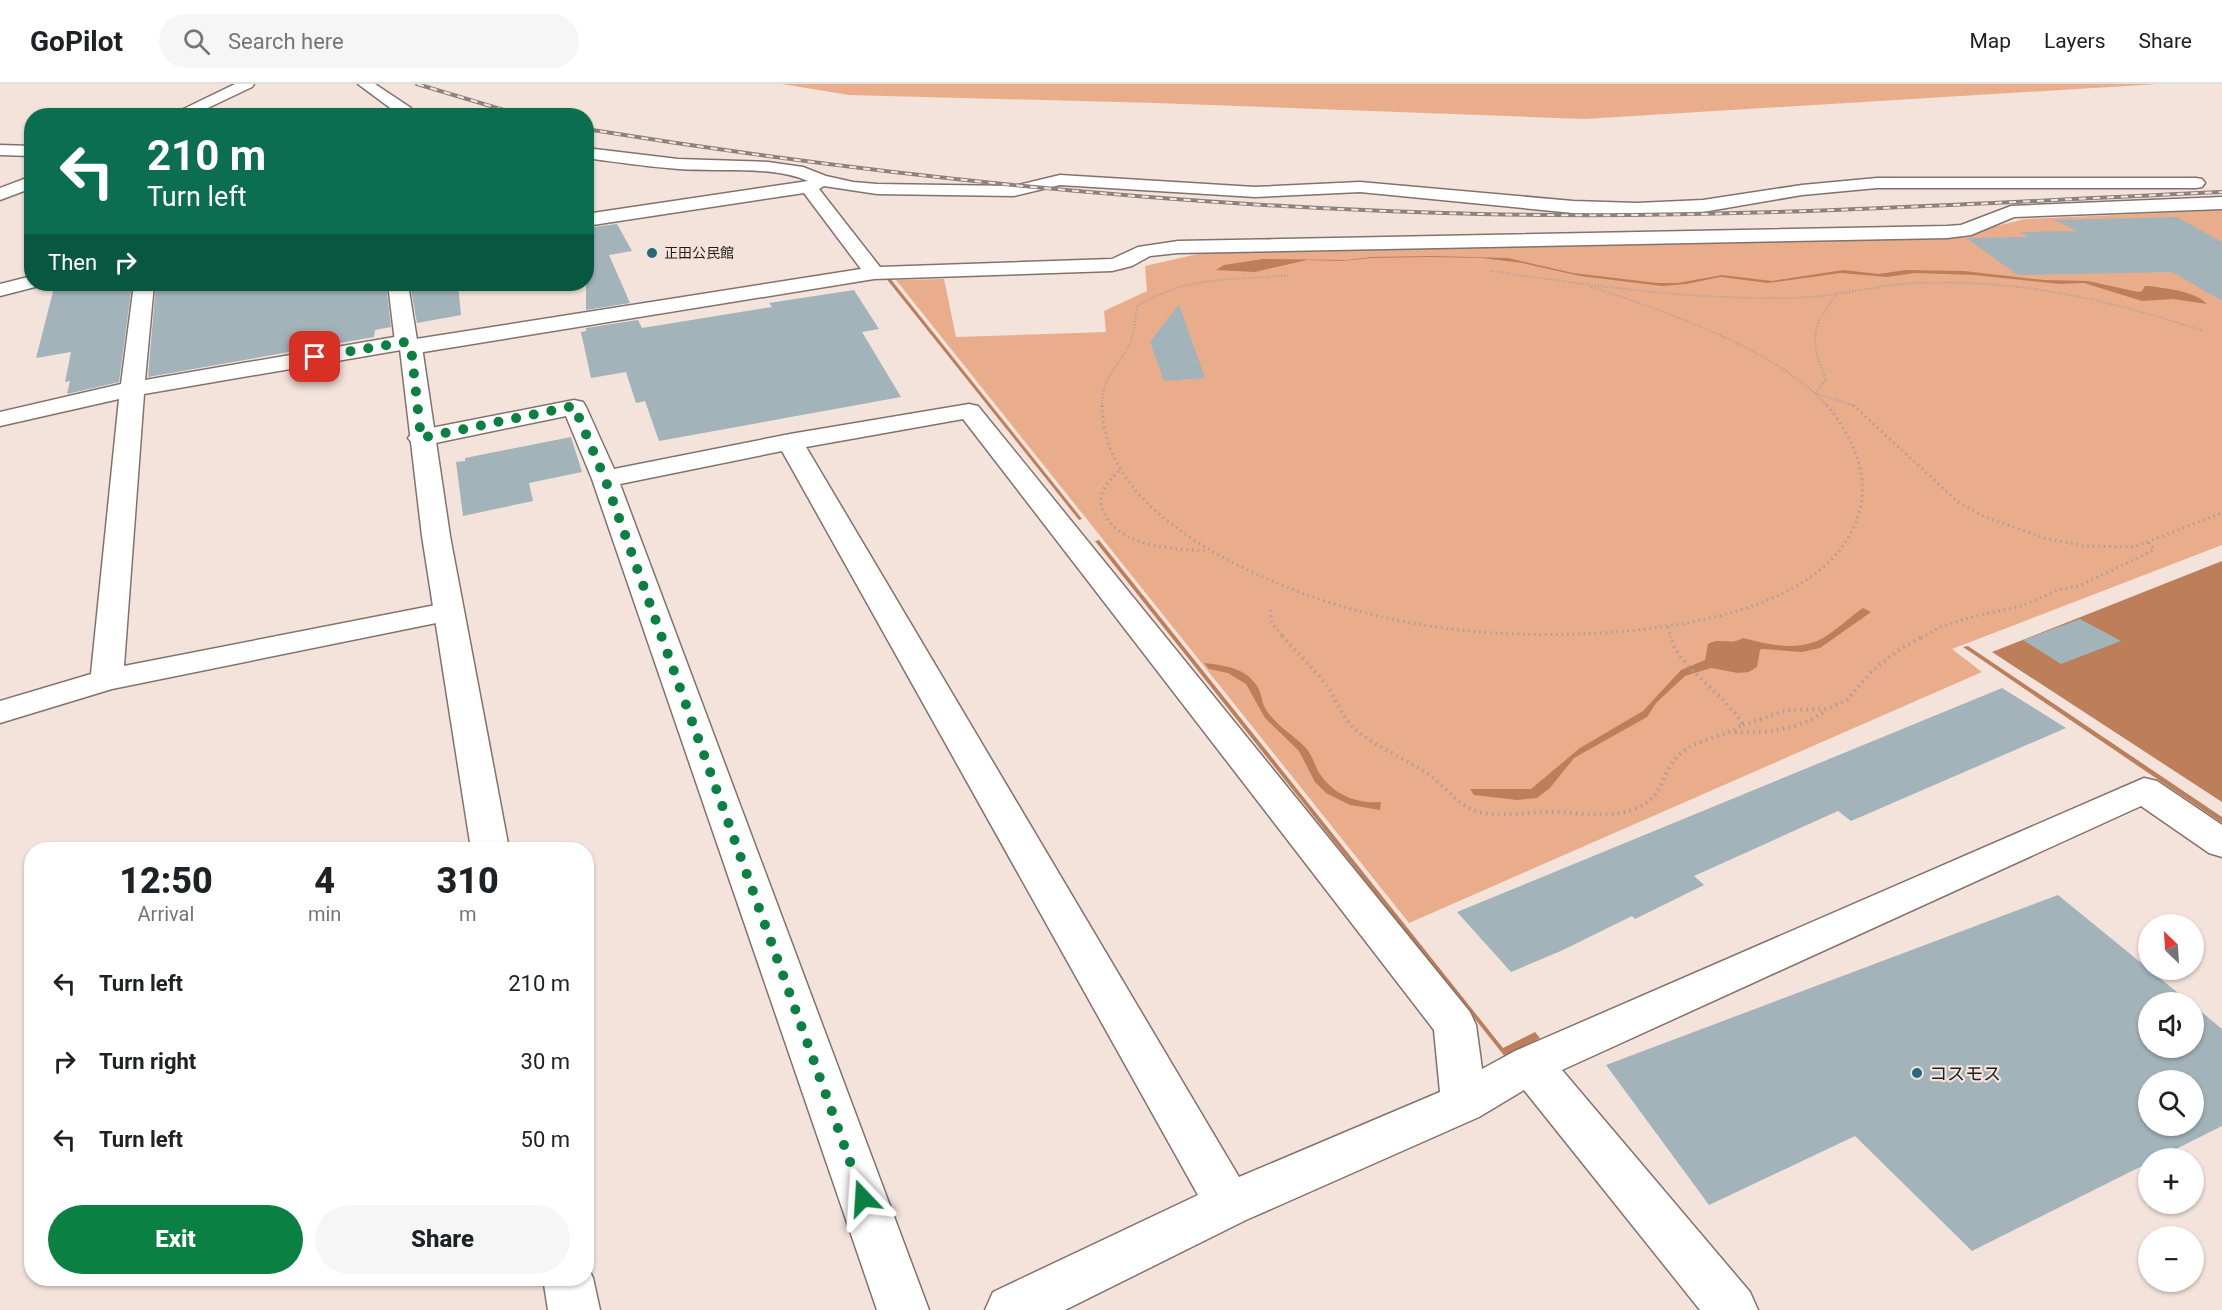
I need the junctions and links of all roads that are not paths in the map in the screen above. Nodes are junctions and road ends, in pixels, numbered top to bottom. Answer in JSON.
{"nodes":[{"id":1,"x":248,"y":84,"type":"edge"},
{"id":2,"x":365,"y":84,"type":"edge"},
{"id":3,"x":195,"y":108,"type":"edge"},
{"id":4,"x":402,"y":108,"type":"edge"},
{"id":5,"x":0,"y":150,"type":"edge"},
{"id":6,"x":24,"y":151,"type":"edge"},
{"id":7,"x":594,"y":154,"type":"edge"},
{"id":8,"x":2211,"y":182,"type":"dead end"},
{"id":9,"x":815,"y":183,"type":"junction"},
{"id":10,"x":24,"y":184,"type":"edge"},
{"id":11,"x":0,"y":195,"type":"edge"},
{"id":12,"x":2222,"y":203,"type":"edge"},
{"id":13,"x":594,"y":219,"type":"edge"},
{"id":14,"x":874,"y":273,"type":"junction"},
{"id":15,"x":24,"y":284,"type":"edge"},
{"id":16,"x":0,"y":290,"type":"edge"},
{"id":17,"x":143,"y":291,"type":"edge"},
{"id":18,"x":399,"y":291,"type":"edge"},
{"id":19,"x":408,"y":345,"type":"junction"},
{"id":20,"x":132,"y":389,"type":"junction"},
{"id":21,"x":0,"y":420,"type":"edge"},
{"id":22,"x":421,"y":438,"type":"junction"},
{"id":23,"x":790,"y":442,"type":"junction"},
{"id":24,"x":605,"y":479,"type":"junction"},
{"id":25,"x":446,"y":612,"type":"junction"},
{"id":26,"x":107,"y":680,"type":"junction"},
{"id":27,"x":0,"y":712,"type":"edge"},
{"id":28,"x":489,"y":842,"type":"edge"},
{"id":29,"x":2222,"y":843,"type":"edge"},
{"id":30,"x":1530,"y":1064,"type":"junction"},
{"id":31,"x":1462,"y":1103,"type":"junction"},
{"id":32,"x":1229,"y":1204,"type":"junction"},
{"id":33,"x":570,"y":1286,"type":"edge"},
{"id":34,"x":574,"y":1310,"type":"edge"},
{"id":35,"x":903,"y":1310,"type":"edge"},
{"id":36,"x":1011,"y":1310,"type":"edge"},
{"id":37,"x":1731,"y":1310,"type":"edge"}],
"edges":[{"from":1,"to":3,"type":"main road"},
{"from":2,"to":4,"type":"main road"},
{"from":5,"to":6,"type":"main road"},
{"from":7,"to":9,"type":"main road"},
{"from":8,"to":9,"type":"main road"},
{"from":9,"to":13,"type":"main road"},
{"from":9,"to":14,"type":"main road"},
{"from":10,"to":11,"type":"main road"},
{"from":12,"to":14,"type":"main road"},
{"from":14,"to":19,"type":"main road"},
{"from":15,"to":16,"type":"main road"},
{"from":17,"to":20,"type":"main road"},
{"from":18,"to":19,"type":"main road"},
{"from":19,"to":20,"type":"main road"},
{"from":19,"to":22,"type":"main road"},
{"from":20,"to":21,"type":"main road"},
{"from":20,"to":26,"type":"main road"},
{"from":22,"to":24,"type":"main road"},
{"from":22,"to":25,"type":"main road"},
{"from":23,"to":24,"type":"main road"},
{"from":23,"to":31,"type":"main road"},
{"from":23,"to":32,"type":"main road"},
{"from":24,"to":35,"type":"main road"},
{"from":25,"to":26,"type":"main road"},
{"from":25,"to":28,"type":"main road"},
{"from":26,"to":27,"type":"main road"},
{"from":29,"to":30,"type":"main road"},
{"from":30,"to":31,"type":"main road"},
{"from":30,"to":37,"type":"main road"},
{"from":31,"to":32,"type":"main road"},
{"from":32,"to":36,"type":"main road"},
{"from":33,"to":34,"type":"main road"}]}
